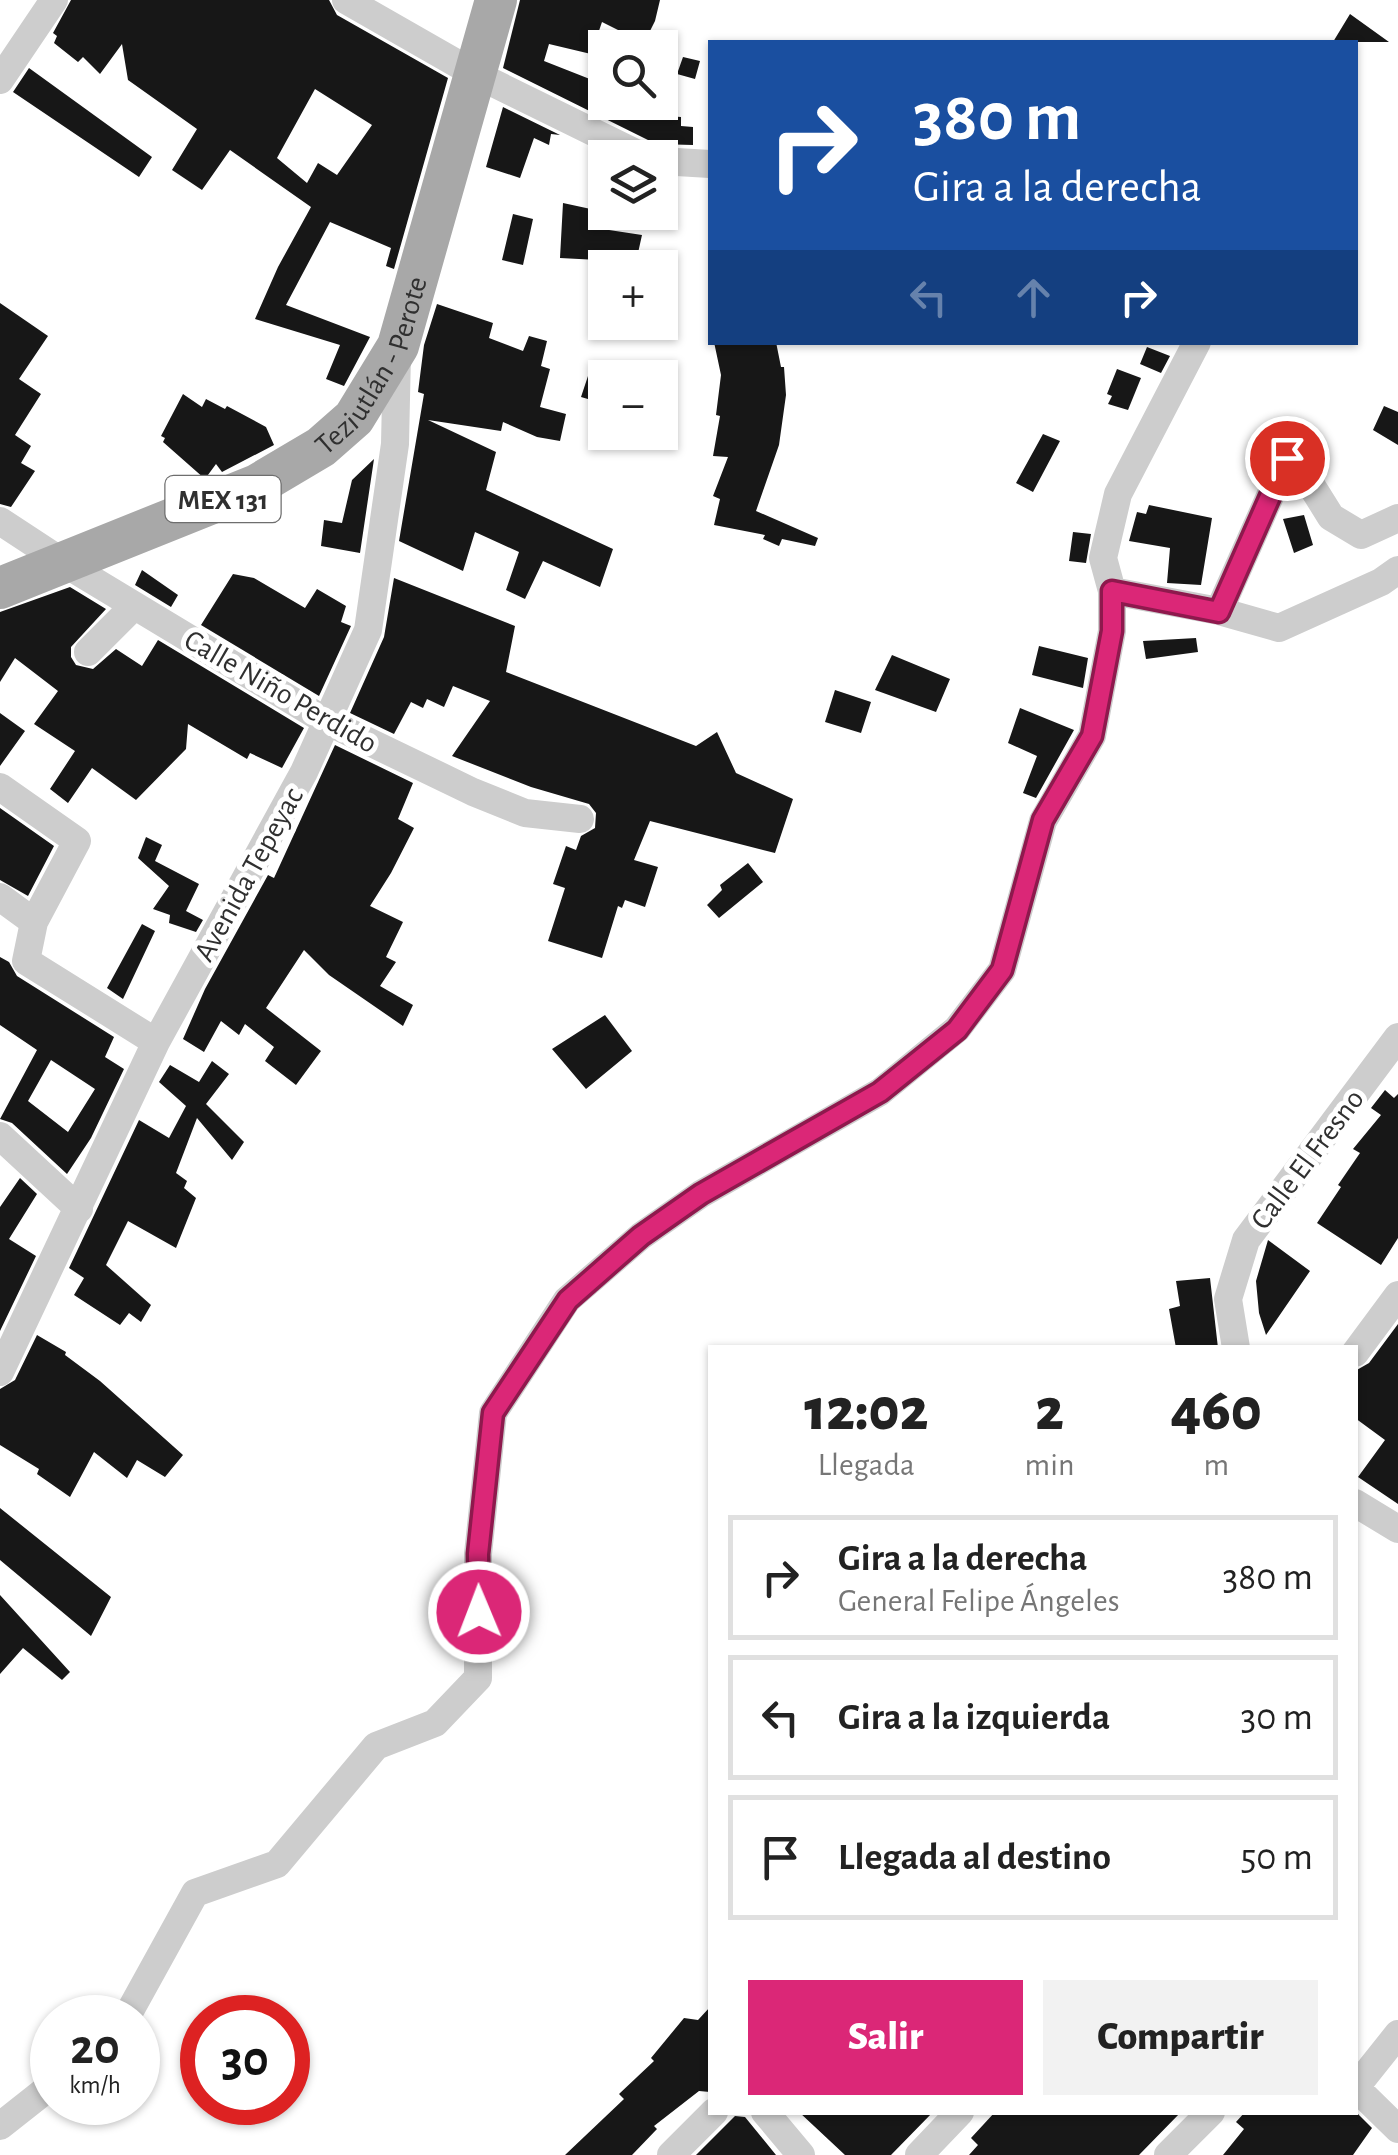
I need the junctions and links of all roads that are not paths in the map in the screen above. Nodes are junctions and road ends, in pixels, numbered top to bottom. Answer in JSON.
{"nodes":[{"id":1,"x":54,"y":0,"type":"edge"},
{"id":2,"x":346,"y":0,"type":"edge"},
{"id":3,"x":496,"y":0,"type":"edge"},
{"id":4,"x":477,"y":74,"type":"junction"},
{"id":5,"x":0,"y":80,"type":"edge"},
{"id":6,"x":610,"y":140,"type":"edge"},
{"id":7,"x":678,"y":162,"type":"edge"},
{"id":8,"x":708,"y":164,"type":"edge"},
{"id":9,"x":1195,"y":345,"type":"edge"},
{"id":10,"x":398,"y":346,"type":"junction"},
{"id":11,"x":1398,"y":518,"type":"edge"},
{"id":12,"x":0,"y":521,"type":"edge"},
{"id":13,"x":64,"y":563,"type":"junction"},
{"id":14,"x":1398,"y":570,"type":"edge"},
{"id":15,"x":0,"y":588,"type":"edge"},
{"id":16,"x":1112,"y":591,"type":"junction"},
{"id":17,"x":134,"y":606,"type":"junction"},
{"id":18,"x":1219,"y":612,"type":"junction"},
{"id":19,"x":88,"y":652,"type":"dead end"},
{"id":20,"x":326,"y":721,"type":"junction"},
{"id":21,"x":0,"y":787,"type":"edge"},
{"id":22,"x":580,"y":818,"type":"dead end"},
{"id":23,"x":0,"y":897,"type":"edge"},
{"id":24,"x":34,"y":922,"type":"junction"},
{"id":25,"x":1398,"y":1037,"type":"edge"},
{"id":26,"x":156,"y":1042,"type":"junction"},
{"id":27,"x":0,"y":1136,"type":"edge"},
{"id":28,"x":79,"y":1209,"type":"junction"},
{"id":29,"x":1398,"y":1295,"type":"edge"},
{"id":30,"x":1236,"y":1345,"type":"edge"},
{"id":31,"x":1358,"y":1349,"type":"edge"},
{"id":32,"x":0,"y":1372,"type":"edge"},
{"id":33,"x":1358,"y":1505,"type":"edge"},
{"id":34,"x":1398,"y":1529,"type":"edge"},
{"id":35,"x":139,"y":1995,"type":"edge"},
{"id":36,"x":1398,"y":2034,"type":"edge"},
{"id":37,"x":1358,"y":2084,"type":"edge"},
{"id":38,"x":1358,"y":2091,"type":"edge"},
{"id":39,"x":30,"y":2102,"type":"edge"},
{"id":40,"x":711,"y":2115,"type":"edge"},
{"id":41,"x":767,"y":2115,"type":"edge"},
{"id":42,"x":957,"y":2115,"type":"edge"},
{"id":43,"x":1208,"y":2115,"type":"edge"},
{"id":44,"x":0,"y":2126,"type":"edge"},
{"id":45,"x":1398,"y":2129,"type":"edge"},
{"id":46,"x":671,"y":2155,"type":"edge"},
{"id":47,"x":801,"y":2155,"type":"edge"},
{"id":48,"x":919,"y":2155,"type":"edge"},
{"id":49,"x":1168,"y":2155,"type":"edge"}],
"edges":[{"from":1,"to":5,"type":"street"},
{"from":2,"to":4,"type":"street"},
{"from":3,"to":4,"type":"main road","name":"Teziutlán - Perote","number":"MEX 131"},
{"from":4,"to":6,"type":"street"},
{"from":4,"to":10,"type":"main road","name":"Teziutlán - Perote","number":"MEX 131"},
{"from":7,"to":8,"type":"street"},
{"from":9,"to":16,"type":"street"},
{"from":10,"to":13,"type":"main road","name":"Teziutlán - Perote","number":"MEX 131"},
{"from":10,"to":20,"type":"street","name":"Avenida Tepeyac"},
{"from":11,"to":18,"type":"street"},
{"from":12,"to":13,"type":"street","name":"Calle Niño Perdido"},
{"from":13,"to":15,"type":"main road","name":"Teziutlán - Perote","number":"MEX 131"},
{"from":13,"to":17,"type":"street","name":"Calle Niño Perdido"},
{"from":14,"to":18,"type":"street"},
{"from":16,"to":18,"type":"street"},
{"from":16,"to":35,"type":"street"},
{"from":17,"to":19,"type":"street"},
{"from":17,"to":20,"type":"street","name":"Calle Niño Perdido"},
{"from":20,"to":22,"type":"street","name":"Calle Niño Perdido"},
{"from":20,"to":26,"type":"street","name":"Avenida Tepeyac"},
{"from":21,"to":24,"type":"street"},
{"from":23,"to":24,"type":"street"},
{"from":24,"to":26,"type":"street"},
{"from":25,"to":30,"type":"street","name":"Calle El Fresno"},
{"from":26,"to":28,"type":"street","name":"Avenida Tepeyac"},
{"from":27,"to":28,"type":"street"},
{"from":28,"to":32,"type":"street","name":"Avenida Tepeyac"},
{"from":29,"to":31,"type":"street"},
{"from":33,"to":34,"type":"street"},
{"from":36,"to":37,"type":"street"},
{"from":38,"to":45,"type":"street"},
{"from":39,"to":44,"type":"street"},
{"from":40,"to":46,"type":"street"},
{"from":41,"to":47,"type":"street"},
{"from":42,"to":48,"type":"street"},
{"from":43,"to":49,"type":"street"}]}
